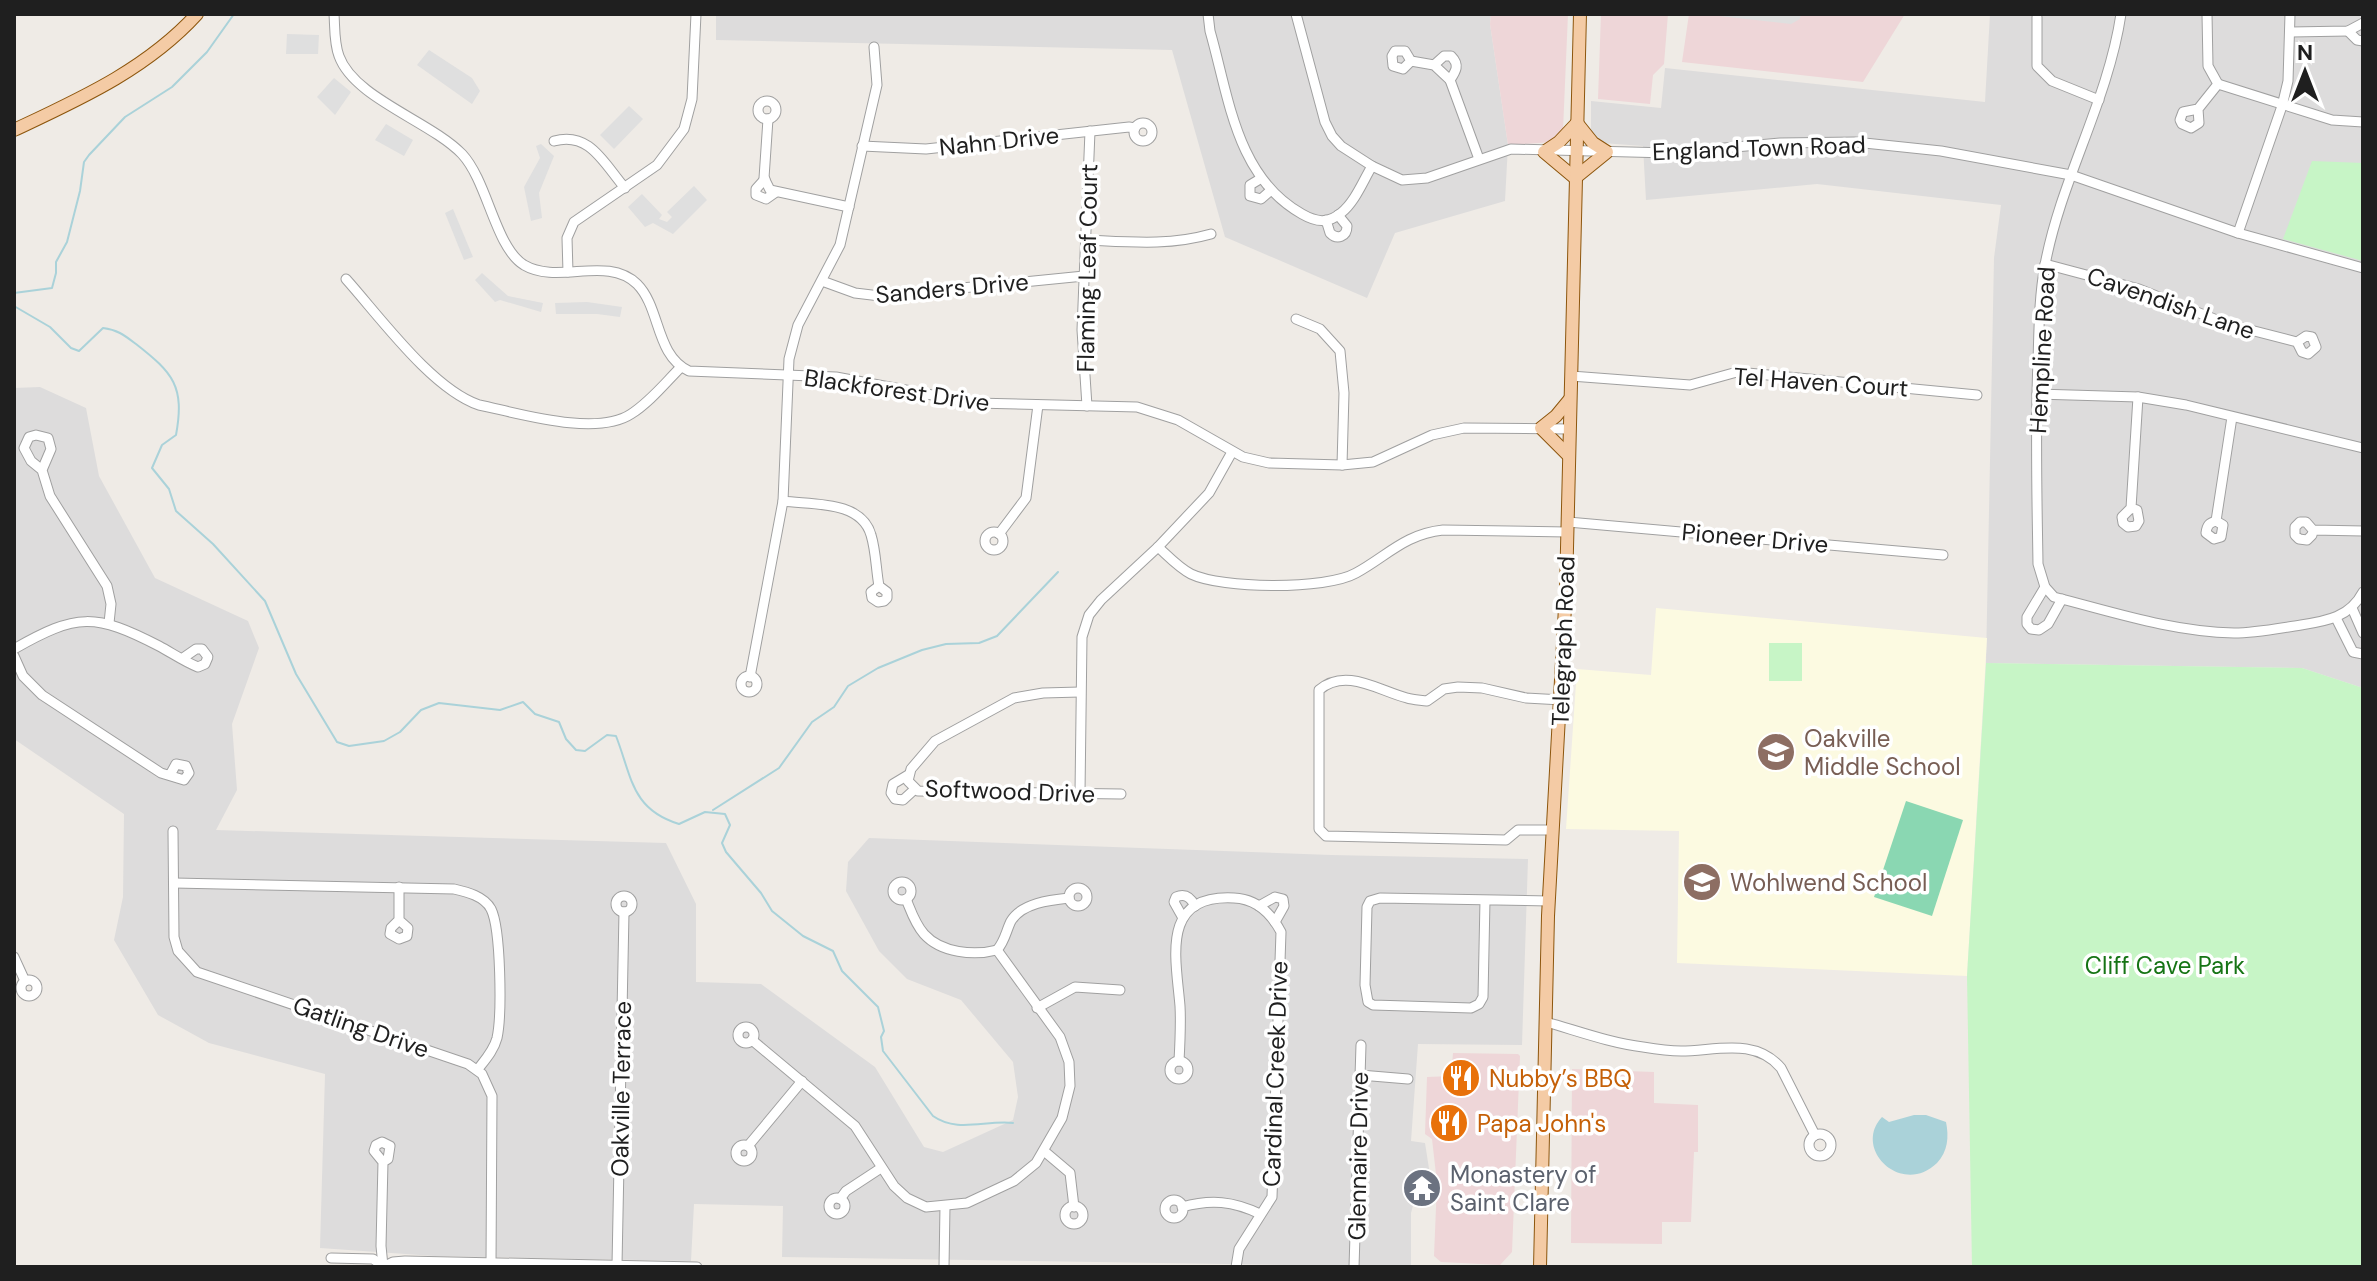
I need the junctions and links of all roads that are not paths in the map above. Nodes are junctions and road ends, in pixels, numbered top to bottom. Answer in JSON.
{"nodes":[{"id":1,"x":197,"y":14,"type":"edge"},
{"id":2,"x":334,"y":14,"type":"edge"},
{"id":3,"x":696,"y":14,"type":"edge"},
{"id":4,"x":1208,"y":14,"type":"edge"},
{"id":5,"x":1296,"y":14,"type":"edge"},
{"id":6,"x":1580,"y":14,"type":"edge"},
{"id":7,"x":2121,"y":14,"type":"edge"},
{"id":8,"x":2207,"y":14,"type":"edge"},
{"id":9,"x":2290,"y":14,"type":"edge"},
{"id":10,"x":2036,"y":15,"type":"edge"},
{"id":11,"x":2363,"y":23,"type":"edge"},
{"id":12,"x":2348,"y":31,"type":"junction"},
{"id":13,"x":2291,"y":32,"type":"junction"},
{"id":14,"x":2363,"y":41,"type":"edge"},
{"id":15,"x":874,"y":47,"type":"dead end"},
{"id":16,"x":1411,"y":61,"type":"dead end"},
{"id":17,"x":1434,"y":65,"type":"junction"},
{"id":18,"x":1450,"y":80,"type":"junction"},
{"id":19,"x":2218,"y":84,"type":"junction"},
{"id":20,"x":2099,"y":100,"type":"junction"},
{"id":21,"x":2282,"y":106,"type":"junction"},
{"id":22,"x":2198,"y":109,"type":"dead end"},
{"id":23,"x":768,"y":119,"type":"dead end"},
{"id":24,"x":2363,"y":122,"type":"edge"},
{"id":25,"x":1577,"y":123,"type":"junction"},
{"id":26,"x":1135,"y":128,"type":"dead end"},
{"id":27,"x":14,"y":130,"type":"edge"},
{"id":28,"x":1090,"y":131,"type":"junction"},
{"id":29,"x":554,"y":141,"type":"dead end"},
{"id":30,"x":862,"y":146,"type":"junction"},
{"id":31,"x":1544,"y":152,"type":"junction"},
{"id":32,"x":1576,"y":152,"type":"junction"},
{"id":33,"x":1607,"y":152,"type":"junction"},
{"id":34,"x":1479,"y":159,"type":"junction"},
{"id":35,"x":1372,"y":166,"type":"junction"},
{"id":36,"x":2071,"y":175,"type":"junction"},
{"id":37,"x":1575,"y":178,"type":"junction"},
{"id":38,"x":1260,"y":179,"type":"junction"},
{"id":39,"x":625,"y":188,"type":"junction"},
{"id":40,"x":1270,"y":191,"type":"junction"},
{"id":41,"x":849,"y":207,"type":"junction"},
{"id":42,"x":1338,"y":215,"type":"junction"},
{"id":43,"x":1326,"y":220,"type":"junction"},
{"id":44,"x":2238,"y":233,"type":"junction"},
{"id":45,"x":1211,"y":234,"type":"dead end"},
{"id":46,"x":1087,"y":240,"type":"junction"},
{"id":47,"x":2045,"y":264,"type":"junction"},
{"id":48,"x":2363,"y":268,"type":"edge"},
{"id":49,"x":568,"y":272,"type":"junction"},
{"id":50,"x":1084,"y":276,"type":"junction"},
{"id":51,"x":346,"y":279,"type":"dead end"},
{"id":52,"x":822,"y":281,"type":"junction"},
{"id":53,"x":1296,"y":319,"type":"dead end"},
{"id":54,"x":2297,"y":342,"type":"dead end"},
{"id":55,"x":681,"y":367,"type":"junction"},
{"id":56,"x":786,"y":374,"type":"junction"},
{"id":57,"x":1571,"y":376,"type":"junction"},
{"id":58,"x":2037,"y":394,"type":"junction"},
{"id":59,"x":1977,"y":395,"type":"dead end"},
{"id":60,"x":2138,"y":397,"type":"junction"},
{"id":61,"x":1570,"y":399,"type":"junction"},
{"id":62,"x":1038,"y":405,"type":"junction"},
{"id":63,"x":1087,"y":406,"type":"junction"},
{"id":64,"x":2232,"y":417,"type":"junction"},
{"id":65,"x":1541,"y":428,"type":"junction"},
{"id":66,"x":1570,"y":429,"type":"junction"},
{"id":67,"x":2363,"y":448,"type":"edge"},
{"id":68,"x":1232,"y":452,"type":"junction"},
{"id":69,"x":1569,"y":456,"type":"junction"},
{"id":70,"x":1342,"y":465,"type":"junction"},
{"id":71,"x":42,"y":470,"type":"dead end"},
{"id":72,"x":783,"y":501,"type":"junction"},
{"id":73,"x":2131,"y":508,"type":"dead end"},
{"id":74,"x":2216,"y":521,"type":"dead end"},
{"id":75,"x":1568,"y":527,"type":"junction"},
{"id":76,"x":2313,"y":530,"type":"dead end"},
{"id":77,"x":2363,"y":531,"type":"edge"},
{"id":78,"x":999,"y":534,"type":"dead end"},
{"id":79,"x":1158,"y":547,"type":"junction"},
{"id":80,"x":1943,"y":555,"type":"dead end"},
{"id":81,"x":879,"y":586,"type":"dead end"},
{"id":82,"x":2045,"y":587,"type":"junction"},
{"id":83,"x":2363,"y":592,"type":"edge"},
{"id":84,"x":2058,"y":598,"type":"junction"},
{"id":85,"x":2352,"y":608,"type":"junction"},
{"id":86,"x":2336,"y":618,"type":"junction"},
{"id":87,"x":109,"y":623,"type":"junction"},
{"id":88,"x":2363,"y":633,"type":"edge"},
{"id":89,"x":14,"y":649,"type":"edge"},
{"id":90,"x":2363,"y":654,"type":"edge"},
{"id":91,"x":14,"y":656,"type":"edge"},
{"id":92,"x":183,"y":658,"type":"dead end"},
{"id":93,"x":750,"y":677,"type":"dead end"},
{"id":94,"x":1080,"y":692,"type":"junction"},
{"id":95,"x":1562,"y":700,"type":"junction"},
{"id":96,"x":170,"y":775,"type":"dead end"},
{"id":97,"x":908,"y":775,"type":"junction"},
{"id":98,"x":915,"y":789,"type":"junction"},
{"id":99,"x":1080,"y":793,"type":"junction"},
{"id":100,"x":1121,"y":794,"type":"dead end"},
{"id":101,"x":1553,"y":830,"type":"junction"},
{"id":102,"x":173,"y":831,"type":"dead end"},
{"id":103,"x":174,"y":883,"type":"junction"},
{"id":104,"x":399,"y":887,"type":"junction"},
{"id":105,"x":1069,"y":898,"type":"dead end"},
{"id":106,"x":906,"y":899,"type":"dead end"},
{"id":107,"x":1485,"y":900,"type":"junction"},
{"id":108,"x":1549,"y":901,"type":"junction"},
{"id":109,"x":1195,"y":906,"type":"junction"},
{"id":110,"x":1259,"y":906,"type":"junction"},
{"id":111,"x":624,"y":912,"type":"dead end"},
{"id":112,"x":1183,"y":918,"type":"junction"},
{"id":113,"x":399,"y":920,"type":"dead end"},
{"id":114,"x":1275,"y":922,"type":"junction"},
{"id":115,"x":997,"y":950,"type":"junction"},
{"id":116,"x":14,"y":957,"type":"edge"},
{"id":117,"x":25,"y":981,"type":"dead end"},
{"id":118,"x":1120,"y":990,"type":"dead end"},
{"id":119,"x":1037,"y":1008,"type":"junction"},
{"id":120,"x":1546,"y":1022,"type":"junction"},
{"id":121,"x":752,"y":1040,"type":"dead end"},
{"id":122,"x":1361,"y":1045,"type":"dead end"},
{"id":123,"x":1179,"y":1061,"type":"dead end"},
{"id":124,"x":478,"y":1069,"type":"junction"},
{"id":125,"x":1360,"y":1075,"type":"junction"},
{"id":126,"x":1408,"y":1079,"type":"dead end"},
{"id":127,"x":802,"y":1081,"type":"junction"},
{"id":128,"x":1815,"y":1135,"type":"dead end"},
{"id":129,"x":748,"y":1146,"type":"dead end"},
{"id":130,"x":1044,"y":1151,"type":"junction"},
{"id":131,"x":383,"y":1162,"type":"dead end"},
{"id":132,"x":881,"y":1168,"type":"junction"},
{"id":133,"x":840,"y":1199,"type":"dead end"},
{"id":134,"x":945,"y":1206,"type":"junction"},
{"id":135,"x":1074,"y":1207,"type":"dead end"},
{"id":136,"x":1182,"y":1207,"type":"dead end"},
{"id":137,"x":1260,"y":1214,"type":"junction"},
{"id":138,"x":331,"y":1258,"type":"dead end"},
{"id":139,"x":491,"y":1263,"type":"junction"},
{"id":140,"x":617,"y":1265,"type":"edge"},
{"id":141,"x":1538,"y":1265,"type":"edge"},
{"id":142,"x":383,"y":1266,"type":"edge"},
{"id":143,"x":697,"y":1267,"type":"edge"},
{"id":144,"x":944,"y":1267,"type":"edge"},
{"id":145,"x":1236,"y":1267,"type":"edge"},
{"id":146,"x":1354,"y":1267,"type":"edge"}],
"edges":[{"from":1,"to":27,"type":"main road"},
{"from":2,"to":49,"type":"street"},
{"from":3,"to":39,"type":"street"},
{"from":4,"to":38,"type":"street"},
{"from":5,"to":35,"type":"street","name":"England Town Road"},
{"from":6,"to":25,"type":"main road","name":"Telegraph Road"},
{"from":7,"to":20,"type":"street","name":"Hempline Road"},
{"from":8,"to":19,"type":"street"},
{"from":9,"to":13,"type":"street"},
{"from":10,"to":20,"type":"street"},
{"from":11,"to":12,"type":"street"},
{"from":12,"to":13,"type":"street"},
{"from":12,"to":14,"type":"street"},
{"from":13,"to":21,"type":"street"},
{"from":15,"to":30,"type":"street"},
{"from":16,"to":17,"type":"street"},
{"from":17,"to":18,"type":"street"},
{"from":17,"to":18,"type":"street"},
{"from":18,"to":34,"type":"street"},
{"from":19,"to":21,"type":"street"},
{"from":19,"to":22,"type":"street"},
{"from":20,"to":36,"type":"street","name":"Hempline Road"},
{"from":21,"to":24,"type":"street"},
{"from":21,"to":44,"type":"street"},
{"from":23,"to":41,"type":"street"},
{"from":25,"to":31,"type":"main road"},
{"from":25,"to":32,"type":"main road","name":"Telegraph Road"},
{"from":25,"to":33,"type":"main road"},
{"from":26,"to":28,"type":"street","name":"Nahn Drive"},
{"from":28,"to":30,"type":"street","name":"Nahn Drive"},
{"from":28,"to":46,"type":"street","name":"Flaming Leaf Court"},
{"from":29,"to":39,"type":"street"},
{"from":30,"to":41,"type":"street"},
{"from":31,"to":32,"type":"street","name":"England Town Road"},
{"from":31,"to":34,"type":"street","name":"England Town Road"},
{"from":31,"to":37,"type":"main road"},
{"from":32,"to":33,"type":"street","name":"England Town Road"},
{"from":32,"to":37,"type":"main road","name":"Telegraph Road"},
{"from":33,"to":36,"type":"street","name":"England Town Road"},
{"from":33,"to":37,"type":"main road"},
{"from":34,"to":35,"type":"street","name":"England Town Road"},
{"from":35,"to":42,"type":"street"},
{"from":36,"to":44,"type":"street","name":"England Town Road"},
{"from":36,"to":47,"type":"street","name":"Hempline Road"},
{"from":37,"to":57,"type":"main road","name":"Telegraph Road"},
{"from":38,"to":40,"type":"street"},
{"from":38,"to":40,"type":"street"},
{"from":39,"to":49,"type":"street"},
{"from":40,"to":43,"type":"street"},
{"from":41,"to":52,"type":"street"},
{"from":42,"to":43,"type":"street"},
{"from":42,"to":43,"type":"street"},
{"from":44,"to":48,"type":"street","name":"England Town Road"},
{"from":45,"to":46,"type":"street"},
{"from":46,"to":50,"type":"street","name":"Flaming Leaf Court"},
{"from":47,"to":54,"type":"street","name":"Cavendish Lane"},
{"from":47,"to":58,"type":"street","name":"Hempline Road"},
{"from":49,"to":55,"type":"street"},
{"from":50,"to":52,"type":"street","name":"Sanders Drive"},
{"from":50,"to":63,"type":"street","name":"Flaming Leaf Court"},
{"from":51,"to":55,"type":"street"},
{"from":52,"to":56,"type":"street"},
{"from":53,"to":70,"type":"street"},
{"from":55,"to":56,"type":"street","name":"Blackforest Drive"},
{"from":56,"to":62,"type":"street","name":"Blackforest Drive"},
{"from":56,"to":72,"type":"street"},
{"from":57,"to":59,"type":"street","name":"Tel Haven Court"},
{"from":57,"to":61,"type":"main road","name":"Telegraph Road"},
{"from":58,"to":60,"type":"street"},
{"from":58,"to":82,"type":"street","name":"Hempline Road"},
{"from":60,"to":64,"type":"street"},
{"from":60,"to":73,"type":"street"},
{"from":61,"to":65,"type":"main road"},
{"from":61,"to":66,"type":"main road","name":"Telegraph Road"},
{"from":62,"to":63,"type":"street","name":"Blackforest Drive"},
{"from":62,"to":78,"type":"street"},
{"from":63,"to":68,"type":"street","name":"Blackforest Drive"},
{"from":64,"to":67,"type":"street"},
{"from":64,"to":74,"type":"street"},
{"from":65,"to":66,"type":"street","name":"Blackforest Drive"},
{"from":65,"to":69,"type":"main road"},
{"from":65,"to":70,"type":"street","name":"Blackforest Drive"},
{"from":66,"to":69,"type":"main road","name":"Telegraph Road"},
{"from":68,"to":70,"type":"street","name":"Blackforest Drive"},
{"from":68,"to":79,"type":"street"},
{"from":69,"to":75,"type":"main road","name":"Telegraph Road"},
{"from":71,"to":87,"type":"street"},
{"from":72,"to":81,"type":"street"},
{"from":72,"to":93,"type":"street"},
{"from":75,"to":79,"type":"street","name":"Pioneer Drive"},
{"from":75,"to":80,"type":"street","name":"Pioneer Drive"},
{"from":75,"to":95,"type":"main road","name":"Telegraph Road"},
{"from":76,"to":77,"type":"street"},
{"from":79,"to":94,"type":"street"},
{"from":82,"to":84,"type":"street"},
{"from":82,"to":84,"type":"street"},
{"from":83,"to":85,"type":"street"},
{"from":84,"to":86,"type":"street"},
{"from":85,"to":86,"type":"street"},
{"from":85,"to":88,"type":"street"},
{"from":86,"to":90,"type":"street"},
{"from":87,"to":89,"type":"street"},
{"from":87,"to":92,"type":"street"},
{"from":91,"to":96,"type":"street"},
{"from":94,"to":97,"type":"street"},
{"from":94,"to":99,"type":"street"},
{"from":95,"to":101,"type":"main road","name":"Telegraph Road"},
{"from":95,"to":101,"type":"street"},
{"from":97,"to":98,"type":"street","name":"Softwood Drive"},
{"from":97,"to":98,"type":"street"},
{"from":98,"to":99,"type":"street","name":"Softwood Drive"},
{"from":99,"to":100,"type":"street","name":"Softwood Drive"},
{"from":101,"to":108,"type":"main road","name":"Telegraph Road"},
{"from":102,"to":103,"type":"street","name":"Gatling Drive"},
{"from":103,"to":104,"type":"street"},
{"from":103,"to":124,"type":"street","name":"Gatling Drive"},
{"from":104,"to":113,"type":"street"},
{"from":104,"to":124,"type":"street"},
{"from":105,"to":115,"type":"street"},
{"from":106,"to":115,"type":"street"},
{"from":107,"to":107,"type":"street"},
{"from":107,"to":108,"type":"street"},
{"from":108,"to":120,"type":"main road","name":"Telegraph Road"},
{"from":109,"to":110,"type":"street","name":"Cardinal Creek Drive"},
{"from":109,"to":112,"type":"street"},
{"from":109,"to":112,"type":"street","name":"Cardinal Creek Drive"},
{"from":110,"to":114,"type":"street"},
{"from":110,"to":114,"type":"street","name":"Cardinal Creek Drive"},
{"from":111,"to":140,"type":"street","name":"Oakville Terrace"},
{"from":112,"to":123,"type":"street","name":"Cardinal Creek Drive"},
{"from":114,"to":137,"type":"street","name":"Cardinal Creek Drive"},
{"from":115,"to":119,"type":"street"},
{"from":116,"to":117,"type":"street"},
{"from":118,"to":119,"type":"street"},
{"from":119,"to":130,"type":"street"},
{"from":120,"to":128,"type":"street"},
{"from":120,"to":141,"type":"main road","name":"Telegraph Road"},
{"from":121,"to":127,"type":"street"},
{"from":122,"to":125,"type":"street","name":"Glennaire Drive"},
{"from":124,"to":139,"type":"street"},
{"from":125,"to":126,"type":"street"},
{"from":125,"to":146,"type":"street","name":"Glennaire Drive"},
{"from":127,"to":129,"type":"street"},
{"from":127,"to":132,"type":"street"},
{"from":130,"to":134,"type":"street"},
{"from":130,"to":135,"type":"street"},
{"from":131,"to":142,"type":"street"},
{"from":132,"to":133,"type":"street"},
{"from":132,"to":134,"type":"street"},
{"from":134,"to":144,"type":"street"},
{"from":136,"to":137,"type":"street"},
{"from":137,"to":145,"type":"street","name":"Cardinal Creek Drive"},
{"from":138,"to":142,"type":"street"},
{"from":139,"to":140,"type":"street"},
{"from":139,"to":142,"type":"street"},
{"from":140,"to":143,"type":"street"}]}
